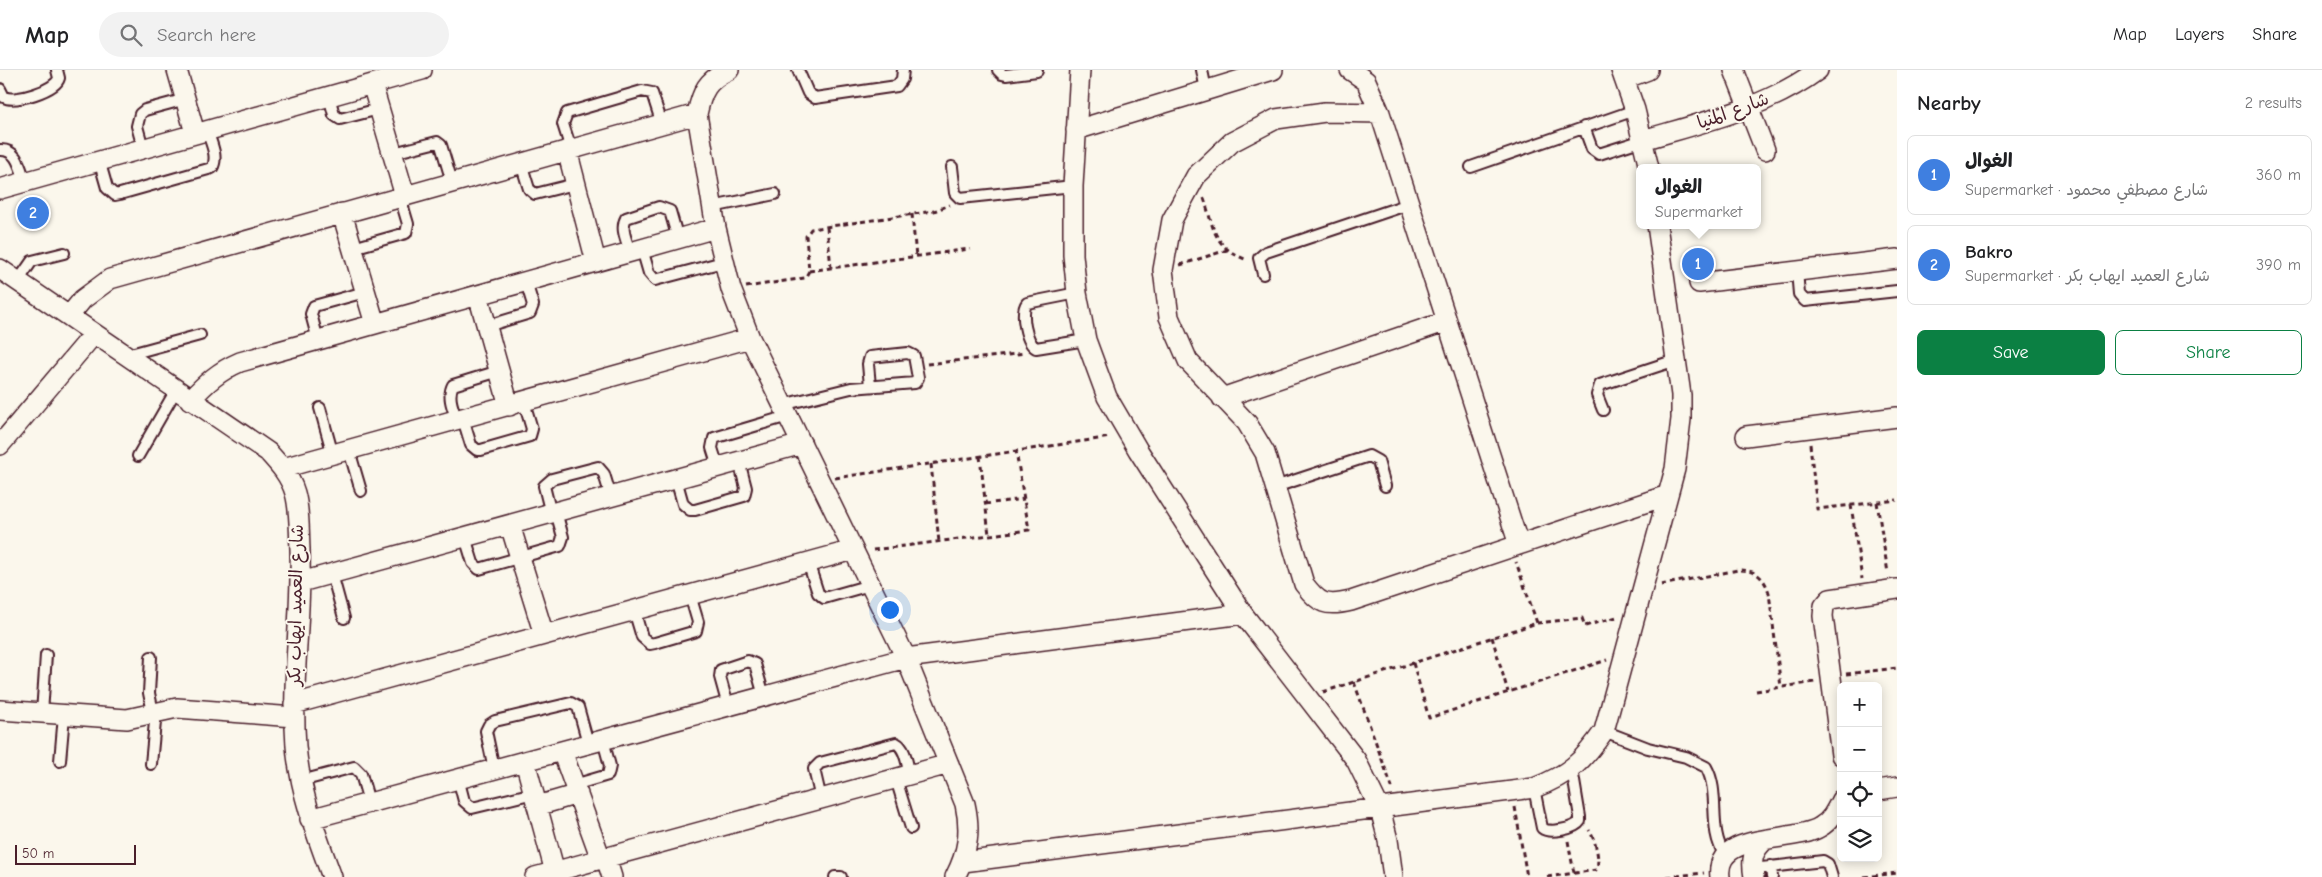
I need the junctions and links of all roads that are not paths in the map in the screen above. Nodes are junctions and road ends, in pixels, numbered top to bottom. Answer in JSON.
{"nodes":[{"id":1,"x":57,"y":70,"type":"edge"},
{"id":2,"x":177,"y":70,"type":"edge"},
{"id":3,"x":421,"y":70,"type":"edge"},
{"id":4,"x":729,"y":70,"type":"edge"},
{"id":5,"x":798,"y":70,"type":"edge"},
{"id":6,"x":903,"y":70,"type":"edge"},
{"id":7,"x":998,"y":70,"type":"edge"},
{"id":8,"x":1037,"y":70,"type":"edge"},
{"id":9,"x":1080,"y":70,"type":"edge"},
{"id":10,"x":1202,"y":70,"type":"edge"},
{"id":11,"x":1273,"y":70,"type":"edge"},
{"id":12,"x":1350,"y":70,"type":"edge"},
{"id":13,"x":1648,"y":70,"type":"edge"},
{"id":14,"x":1734,"y":70,"type":"edge"},
{"id":15,"x":1818,"y":70,"type":"edge"},
{"id":16,"x":1623,"y":74,"type":"edge"},
{"id":17,"x":372,"y":84,"type":"junction"},
{"id":18,"x":0,"y":89,"type":"edge"},
{"id":19,"x":1206,"y":90,"type":"junction"},
{"id":20,"x":329,"y":96,"type":"junction"},
{"id":21,"x":186,"y":99,"type":"junction"},
{"id":22,"x":380,"y":109,"type":"junction"},
{"id":23,"x":1749,"y":109,"type":"junction"},
{"id":24,"x":1635,"y":110,"type":"junction"},
{"id":25,"x":697,"y":114,"type":"junction"},
{"id":26,"x":1380,"y":114,"type":"junction"},
{"id":27,"x":662,"y":124,"type":"junction"},
{"id":28,"x":1584,"y":128,"type":"junction"},
{"id":29,"x":1076,"y":130,"type":"junction"},
{"id":30,"x":201,"y":131,"type":"junction"},
{"id":31,"x":1643,"y":140,"type":"junction"},
{"id":32,"x":143,"y":148,"type":"junction"},
{"id":33,"x":0,"y":150,"type":"edge"},
{"id":34,"x":568,"y":150,"type":"junction"},
{"id":35,"x":1765,"y":150,"type":"dead end"},
{"id":36,"x":393,"y":153,"type":"junction"},
{"id":37,"x":99,"y":160,"type":"junction"},
{"id":38,"x":522,"y":163,"type":"junction"},
{"id":39,"x":1648,"y":164,"type":"edge"},
{"id":40,"x":952,"y":167,"type":"dead end"},
{"id":41,"x":1471,"y":167,"type":"dead end"},
{"id":42,"x":25,"y":181,"type":"junction"},
{"id":43,"x":452,"y":182,"type":"junction"},
{"id":44,"x":575,"y":184,"type":"junction"},
{"id":45,"x":1072,"y":186,"type":"junction"},
{"id":46,"x":0,"y":189,"type":"edge"},
{"id":47,"x":775,"y":194,"type":"dead end"},
{"id":48,"x":403,"y":196,"type":"junction"},
{"id":49,"x":1409,"y":204,"type":"junction"},
{"id":50,"x":712,"y":206,"type":"junction"},
{"id":51,"x":342,"y":213,"type":"junction"},
{"id":52,"x":716,"y":228,"type":"junction"},
{"id":53,"x":1658,"y":229,"type":"edge"},
{"id":54,"x":678,"y":239,"type":"junction"},
{"id":55,"x":353,"y":248,"type":"junction"},
{"id":56,"x":636,"y":251,"type":"junction"},
{"id":57,"x":64,"y":253,"type":"dead end"},
{"id":58,"x":1897,"y":259,"type":"edge"},
{"id":59,"x":596,"y":262,"type":"junction"},
{"id":60,"x":723,"y":262,"type":"junction"},
{"id":61,"x":0,"y":269,"type":"edge"},
{"id":62,"x":1797,"y":271,"type":"junction"},
{"id":63,"x":1263,"y":274,"type":"dead end"},
{"id":64,"x":18,"y":281,"type":"junction"},
{"id":65,"x":526,"y":282,"type":"junction"},
{"id":66,"x":1699,"y":283,"type":"dead end"},
{"id":67,"x":1897,"y":291,"type":"edge"},
{"id":68,"x":365,"y":292,"type":"junction"},
{"id":69,"x":1076,"y":293,"type":"junction"},
{"id":70,"x":478,"y":295,"type":"junction"},
{"id":71,"x":68,"y":316,"type":"junction"},
{"id":72,"x":1447,"y":321,"type":"junction"},
{"id":73,"x":375,"y":324,"type":"junction"},
{"id":74,"x":487,"y":326,"type":"junction"},
{"id":75,"x":94,"y":334,"type":"junction"},
{"id":76,"x":200,"y":336,"type":"dead end"},
{"id":77,"x":750,"y":338,"type":"junction"},
{"id":78,"x":318,"y":340,"type":"junction"},
{"id":79,"x":1086,"y":340,"type":"junction"},
{"id":80,"x":126,"y":355,"type":"junction"},
{"id":81,"x":1676,"y":360,"type":"junction"},
{"id":82,"x":499,"y":371,"type":"junction"},
{"id":83,"x":870,"y":386,"type":"junction"},
{"id":84,"x":183,"y":395,"type":"junction"},
{"id":85,"x":1222,"y":398,"type":"junction"},
{"id":86,"x":517,"y":404,"type":"junction"},
{"id":87,"x":320,"y":408,"type":"dead end"},
{"id":88,"x":785,"y":410,"type":"junction"},
{"id":89,"x":1603,"y":410,"type":"dead end"},
{"id":90,"x":1897,"y":417,"type":"edge"},
{"id":91,"x":460,"y":420,"type":"junction"},
{"id":92,"x":1746,"y":436,"type":"dead end"},
{"id":93,"x":802,"y":444,"type":"junction"},
{"id":94,"x":0,"y":445,"type":"edge"},
{"id":95,"x":341,"y":453,"type":"junction"},
{"id":96,"x":138,"y":456,"type":"dead end"},
{"id":97,"x":739,"y":461,"type":"junction"},
{"id":98,"x":718,"y":467,"type":"junction"},
{"id":99,"x":283,"y":468,"type":"junction"},
{"id":100,"x":676,"y":479,"type":"junction"},
{"id":101,"x":1385,"y":486,"type":"dead end"},
{"id":102,"x":1275,"y":487,"type":"junction"},
{"id":103,"x":361,"y":491,"type":"dead end"},
{"id":104,"x":1668,"y":495,"type":"junction"},
{"id":105,"x":611,"y":497,"type":"junction"},
{"id":106,"x":553,"y":513,"type":"junction"},
{"id":107,"x":510,"y":525,"type":"junction"},
{"id":108,"x":465,"y":537,"type":"junction"},
{"id":109,"x":1515,"y":546,"type":"junction"},
{"id":110,"x":854,"y":551,"type":"junction"},
{"id":111,"x":521,"y":558,"type":"junction"},
{"id":112,"x":808,"y":562,"type":"junction"},
{"id":113,"x":332,"y":574,"type":"junction"},
{"id":114,"x":301,"y":582,"type":"junction"},
{"id":115,"x":870,"y":585,"type":"junction"},
{"id":116,"x":1894,"y":589,"type":"edge"},
{"id":117,"x":690,"y":595,"type":"junction"},
{"id":118,"x":634,"y":610,"type":"junction"},
{"id":119,"x":1243,"y":614,"type":"junction"},
{"id":120,"x":344,"y":618,"type":"dead end"},
{"id":121,"x":544,"y":635,"type":"junction"},
{"id":122,"x":46,"y":655,"type":"dead end"},
{"id":123,"x":151,"y":656,"type":"dead end"},
{"id":124,"x":906,"y":658,"type":"junction"},
{"id":125,"x":764,"y":696,"type":"junction"},
{"id":126,"x":728,"y":706,"type":"junction"},
{"id":127,"x":0,"y":710,"type":"edge"},
{"id":128,"x":294,"y":710,"type":"junction"},
{"id":129,"x":154,"y":712,"type":"junction"},
{"id":130,"x":42,"y":713,"type":"junction"},
{"id":131,"x":64,"y":715,"type":"junction"},
{"id":132,"x":1837,"y":727,"type":"edge"},
{"id":133,"x":1604,"y":731,"type":"junction"},
{"id":134,"x":596,"y":742,"type":"junction"},
{"id":135,"x":562,"y":751,"type":"junction"},
{"id":136,"x":525,"y":761,"type":"junction"},
{"id":137,"x":60,"y":762,"type":"dead end"},
{"id":138,"x":151,"y":764,"type":"dead end"},
{"id":139,"x":949,"y":764,"type":"junction"},
{"id":140,"x":494,"y":769,"type":"junction"},
{"id":141,"x":1572,"y":769,"type":"junction"},
{"id":142,"x":903,"y":777,"type":"junction"},
{"id":143,"x":458,"y":778,"type":"junction"},
{"id":144,"x":301,"y":781,"type":"junction"},
{"id":145,"x":1897,"y":787,"type":"edge"},
{"id":146,"x":1534,"y":788,"type":"junction"},
{"id":147,"x":1882,"y":789,"type":"edge"},
{"id":148,"x":576,"y":790,"type":"junction"},
{"id":149,"x":821,"y":799,"type":"junction"},
{"id":150,"x":536,"y":800,"type":"junction"},
{"id":151,"x":369,"y":802,"type":"junction"},
{"id":152,"x":1380,"y":809,"type":"junction"},
{"id":153,"x":1837,"y":809,"type":"edge"},
{"id":154,"x":310,"y":819,"type":"junction"},
{"id":155,"x":911,"y":828,"type":"dead end"},
{"id":156,"x":1765,"y":840,"type":"junction"},
{"id":157,"x":604,"y":858,"type":"junction"},
{"id":158,"x":1722,"y":868,"type":"edge"},
{"id":159,"x":959,"y":869,"type":"edge"},
{"id":160,"x":1759,"y":871,"type":"edge"},
{"id":161,"x":555,"y":872,"type":"junction"},
{"id":162,"x":332,"y":877,"type":"edge"},
{"id":163,"x":535,"y":877,"type":"edge"},
{"id":164,"x":612,"y":877,"type":"edge"},
{"id":165,"x":835,"y":877,"type":"edge"},
{"id":166,"x":842,"y":877,"type":"edge"},
{"id":167,"x":1393,"y":877,"type":"edge"},
{"id":168,"x":1772,"y":877,"type":"edge"},
{"id":169,"x":1832,"y":877,"type":"edge"}],
"edges":[{"from":1,"to":18,"type":"lane"},
{"from":2,"to":21,"type":"street"},
{"from":3,"to":17,"type":"street"},
{"from":4,"to":25,"type":"street"},
{"from":5,"to":6,"type":"lane"},
{"from":7,"to":8,"type":"lane"},
{"from":9,"to":29,"type":"street"},
{"from":10,"to":19,"type":"lane"},
{"from":11,"to":19,"type":"street"},
{"from":12,"to":26,"type":"street"},
{"from":13,"to":16,"type":"street"},
{"from":14,"to":23,"type":"street"},
{"from":15,"to":23,"type":"street","name":"شارع المنيا"},
{"from":16,"to":24,"type":"street"},
{"from":17,"to":20,"type":"street"},
{"from":17,"to":22,"type":"street"},
{"from":19,"to":29,"type":"street"},
{"from":20,"to":22,"type":"lane"},
{"from":20,"to":30,"type":"street"},
{"from":21,"to":30,"type":"street"},
{"from":21,"to":32,"type":"lane"},
{"from":22,"to":36,"type":"street"},
{"from":23,"to":31,"type":"street","name":"شارع المنيا"},
{"from":23,"to":35,"type":"street"},
{"from":24,"to":28,"type":"lane"},
{"from":24,"to":31,"type":"street"},
{"from":25,"to":27,"type":"street"},
{"from":25,"to":50,"type":"street"},
{"from":26,"to":49,"type":"street"},
{"from":26,"to":85,"type":"street"},
{"from":27,"to":34,"type":"street"},
{"from":27,"to":34,"type":"lane"},
{"from":28,"to":31,"type":"lane"},
{"from":28,"to":41,"type":"lane"},
{"from":29,"to":45,"type":"street"},
{"from":30,"to":32,"type":"street"},
{"from":30,"to":37,"type":"lane"},
{"from":31,"to":39,"type":"street"},
{"from":32,"to":37,"type":"street"},
{"from":33,"to":42,"type":"lane"},
{"from":34,"to":38,"type":"street"},
{"from":34,"to":44,"type":"street"},
{"from":36,"to":43,"type":"lane"},
{"from":36,"to":48,"type":"street"},
{"from":37,"to":42,"type":"street"},
{"from":38,"to":43,"type":"street"},
{"from":38,"to":44,"type":"lane"},
{"from":40,"to":45,"type":"lane"},
{"from":42,"to":46,"type":"street"},
{"from":43,"to":48,"type":"street"},
{"from":44,"to":59,"type":"street"},
{"from":45,"to":69,"type":"street"},
{"from":47,"to":50,"type":"lane"},
{"from":48,"to":51,"type":"street"},
{"from":48,"to":55,"type":"lane"},
{"from":49,"to":63,"type":"lane"},
{"from":49,"to":72,"type":"street"},
{"from":50,"to":52,"type":"street"},
{"from":51,"to":55,"type":"street"},
{"from":51,"to":71,"type":"street"},
{"from":52,"to":54,"type":"street"},
{"from":52,"to":60,"type":"street"},
{"from":53,"to":81,"type":"street"},
{"from":54,"to":56,"type":"street"},
{"from":54,"to":56,"type":"lane"},
{"from":55,"to":68,"type":"street"},
{"from":56,"to":59,"type":"street"},
{"from":56,"to":60,"type":"lane"},
{"from":57,"to":64,"type":"lane"},
{"from":58,"to":62,"type":"street"},
{"from":59,"to":65,"type":"street"},
{"from":60,"to":77,"type":"street"},
{"from":61,"to":64,"type":"street","name":"شارع العميد ايهاب بكر"},
{"from":62,"to":66,"type":"street"},
{"from":62,"to":67,"type":"lane"},
{"from":64,"to":71,"type":"street","name":"شارع العميد ايهاب بكر"},
{"from":65,"to":70,"type":"street"},
{"from":65,"to":74,"type":"lane"},
{"from":68,"to":73,"type":"street"},
{"from":68,"to":78,"type":"lane"},
{"from":69,"to":79,"type":"street"},
{"from":69,"to":79,"type":"lane"},
{"from":70,"to":73,"type":"street"},
{"from":70,"to":74,"type":"street"},
{"from":71,"to":75,"type":"street","name":"شارع العميد ايهاب بكر"},
{"from":72,"to":85,"type":"street"},
{"from":72,"to":109,"type":"street"},
{"from":73,"to":78,"type":"street"},
{"from":74,"to":82,"type":"street"},
{"from":75,"to":80,"type":"street","name":"شارع العميد ايهاب بكر"},
{"from":75,"to":94,"type":"street"},
{"from":76,"to":80,"type":"lane"},
{"from":77,"to":86,"type":"street"},
{"from":77,"to":88,"type":"street"},
{"from":78,"to":84,"type":"street"},
{"from":79,"to":119,"type":"street"},
{"from":80,"to":84,"type":"street","name":"شارع العميد ايهاب بكر"},
{"from":81,"to":89,"type":"lane"},
{"from":81,"to":104,"type":"street"},
{"from":82,"to":86,"type":"street"},
{"from":82,"to":91,"type":"lane"},
{"from":83,"to":83,"type":"lane"},
{"from":83,"to":88,"type":"lane"},
{"from":84,"to":96,"type":"lane"},
{"from":84,"to":99,"type":"street","name":"شارع العميد ايهاب بكر"},
{"from":85,"to":102,"type":"street"},
{"from":86,"to":91,"type":"street"},
{"from":86,"to":91,"type":"lane"},
{"from":87,"to":95,"type":"lane"},
{"from":88,"to":93,"type":"street"},
{"from":88,"to":98,"type":"lane"},
{"from":90,"to":92,"type":"street"},
{"from":91,"to":95,"type":"street"},
{"from":93,"to":97,"type":"street"},
{"from":93,"to":110,"type":"street"},
{"from":95,"to":99,"type":"street"},
{"from":95,"to":103,"type":"lane"},
{"from":97,"to":98,"type":"street"},
{"from":97,"to":100,"type":"lane"},
{"from":98,"to":100,"type":"street"},
{"from":99,"to":114,"type":"street","name":"شارع العميد ايهاب بكر"},
{"from":100,"to":105,"type":"street"},
{"from":101,"to":102,"type":"lane"},
{"from":102,"to":109,"type":"street"},
{"from":104,"to":109,"type":"street"},
{"from":104,"to":133,"type":"street"},
{"from":105,"to":106,"type":"street"},
{"from":105,"to":106,"type":"lane"},
{"from":106,"to":107,"type":"street"},
{"from":106,"to":111,"type":"lane"},
{"from":107,"to":108,"type":"street"},
{"from":107,"to":111,"type":"street"},
{"from":108,"to":111,"type":"lane"},
{"from":108,"to":113,"type":"street"},
{"from":110,"to":112,"type":"street"},
{"from":110,"to":115,"type":"street"},
{"from":111,"to":121,"type":"street"},
{"from":112,"to":115,"type":"lane"},
{"from":112,"to":117,"type":"street"},
{"from":113,"to":114,"type":"street"},
{"from":113,"to":120,"type":"lane"},
{"from":114,"to":128,"type":"street","name":"شارع العميد ايهاب بكر"},
{"from":115,"to":124,"type":"street"},
{"from":116,"to":132,"type":"street"},
{"from":117,"to":118,"type":"street"},
{"from":117,"to":118,"type":"lane"},
{"from":118,"to":121,"type":"street"},
{"from":119,"to":124,"type":"street"},
{"from":119,"to":152,"type":"street"},
{"from":121,"to":128,"type":"street"},
{"from":122,"to":130,"type":"lane"},
{"from":123,"to":129,"type":"lane"},
{"from":124,"to":125,"type":"street"},
{"from":124,"to":139,"type":"street"},
{"from":125,"to":126,"type":"street"},
{"from":125,"to":126,"type":"lane"},
{"from":126,"to":134,"type":"street"},
{"from":127,"to":130,"type":"street"},
{"from":128,"to":129,"type":"street"},
{"from":128,"to":144,"type":"street","name":"شارع العميد ايهاب بكر"},
{"from":129,"to":131,"type":"street"},
{"from":129,"to":138,"type":"lane"},
{"from":130,"to":131,"type":"street"},
{"from":131,"to":137,"type":"lane"},
{"from":133,"to":141,"type":"street"},
{"from":133,"to":158,"type":"lane"},
{"from":134,"to":135,"type":"street"},
{"from":134,"to":140,"type":"lane"},
{"from":134,"to":148,"type":"lane"},
{"from":135,"to":136,"type":"street"},
{"from":135,"to":148,"type":"street"},
{"from":136,"to":140,"type":"street"},
{"from":136,"to":150,"type":"street"},
{"from":139,"to":142,"type":"street"},
{"from":139,"to":159,"type":"street"},
{"from":140,"to":143,"type":"street"},
{"from":141,"to":146,"type":"street"},
{"from":141,"to":146,"type":"lane"},
{"from":142,"to":149,"type":"street"},
{"from":142,"to":149,"type":"lane"},
{"from":142,"to":155,"type":"lane"},
{"from":143,"to":150,"type":"lane"},
{"from":143,"to":151,"type":"street"},
{"from":144,"to":151,"type":"lane"},
{"from":144,"to":154,"type":"street","name":"شارع العميد ايهاب بكر"},
{"from":145,"to":147,"type":"street"},
{"from":146,"to":152,"type":"street"},
{"from":148,"to":150,"type":"street"},
{"from":148,"to":157,"type":"street"},
{"from":149,"to":157,"type":"street"},
{"from":150,"to":161,"type":"street"},
{"from":151,"to":154,"type":"street"},
{"from":152,"to":159,"type":"street"},
{"from":152,"to":167,"type":"street"},
{"from":153,"to":156,"type":"street"},
{"from":154,"to":162,"type":"street","name":"شارع العميد ايهاب بكر"},
{"from":156,"to":158,"type":"street"},
{"from":156,"to":160,"type":"street"},
{"from":157,"to":161,"type":"street"},
{"from":157,"to":164,"type":"street"},
{"from":160,"to":168,"type":"lane"},
{"from":160,"to":169,"type":"lane"},
{"from":161,"to":163,"type":"street"},
{"from":165,"to":166,"type":"lane"}]}
